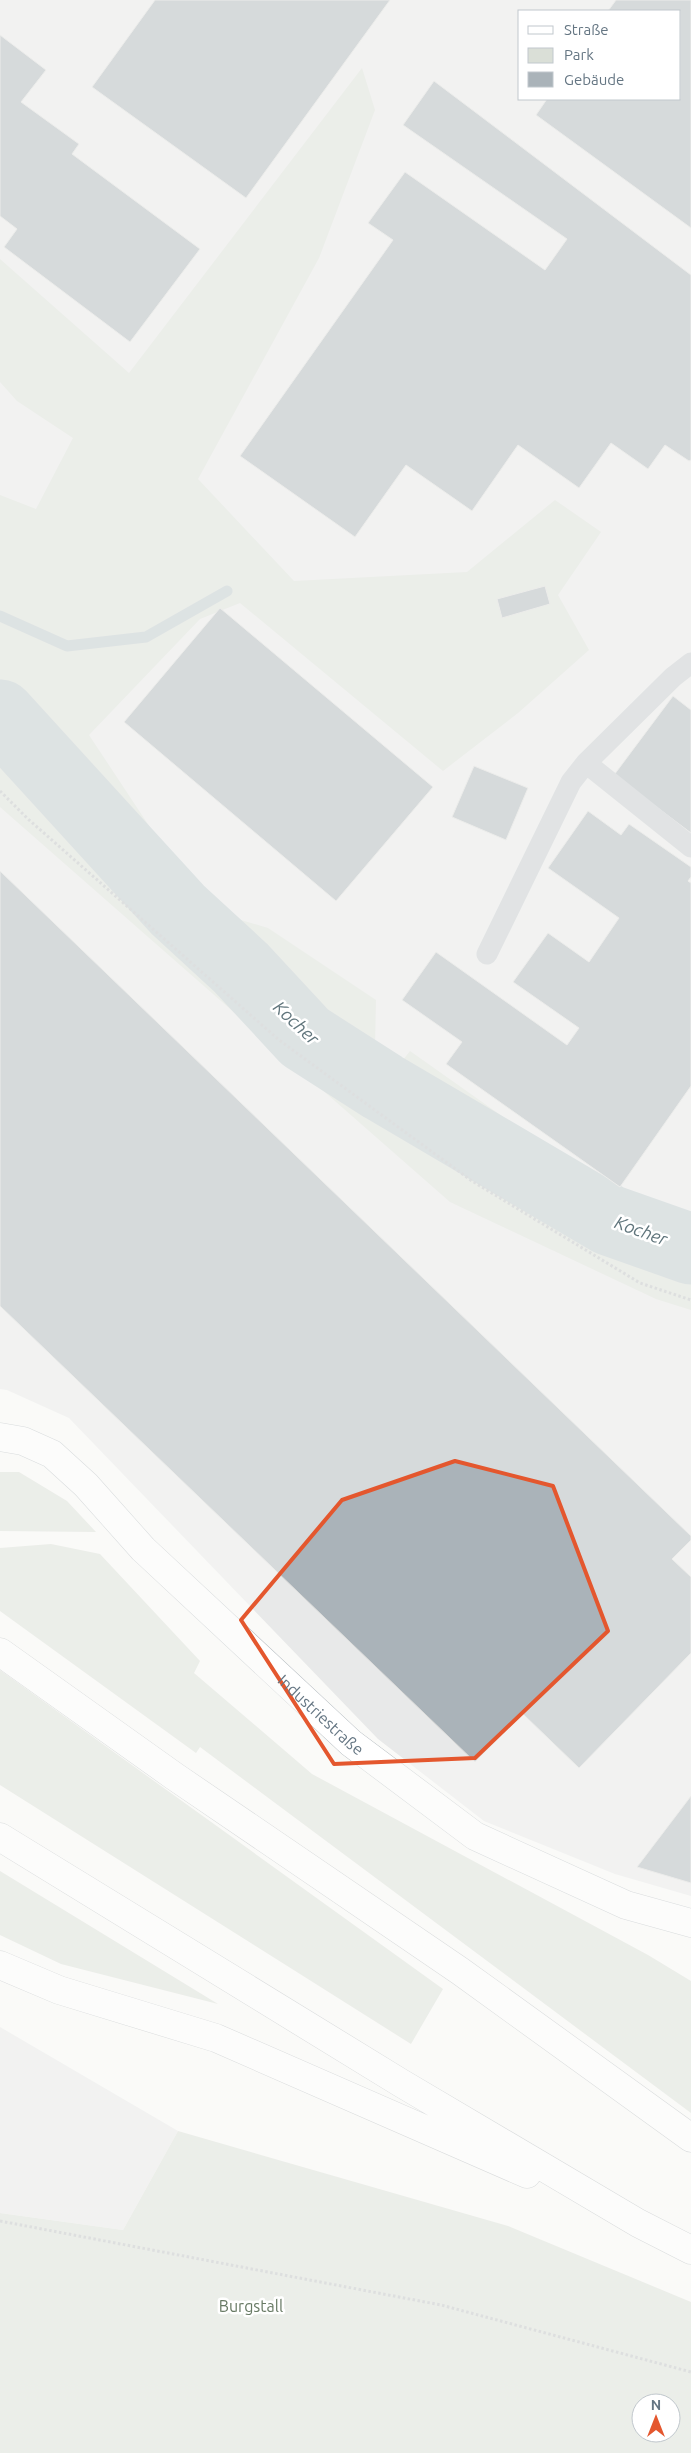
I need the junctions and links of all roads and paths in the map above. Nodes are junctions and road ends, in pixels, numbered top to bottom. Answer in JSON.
{"nodes":[{"id":1,"x":691,"y":664,"type":"edge"},
{"id":2,"x":586,"y":763,"type":"junction"},
{"id":3,"x":0,"y":791,"type":"edge"},
{"id":4,"x":691,"y":847,"type":"edge"},
{"id":5,"x":487,"y":954,"type":"dead end"},
{"id":6,"x":691,"y":1300,"type":"edge"},
{"id":7,"x":0,"y":1437,"type":"edge"},
{"id":8,"x":0,"y":1652,"type":"edge"},
{"id":9,"x":0,"y":1837,"type":"edge"},
{"id":10,"x":691,"y":1923,"type":"edge"},
{"id":11,"x":0,"y":1965,"type":"edge"},
{"id":12,"x":691,"y":2138,"type":"edge"},
{"id":13,"x":0,"y":2221,"type":"edge"},
{"id":14,"x":638,"y":2223,"type":"junction"},
{"id":15,"x":691,"y":2250,"type":"edge"},
{"id":16,"x":691,"y":2372,"type":"edge"}],
"edges":[{"from":1,"to":2,"type":"lane"},
{"from":2,"to":4,"type":"lane"},
{"from":2,"to":5,"type":"lane"},
{"from":3,"to":6,"type":"path"},
{"from":7,"to":10,"type":"main road","name":"Industriestraße"},
{"from":8,"to":12,"type":"main road"},
{"from":9,"to":14,"type":"main road"},
{"from":11,"to":14,"type":"main road"},
{"from":13,"to":16,"type":"path"},
{"from":14,"to":15,"type":"main road"}]}
